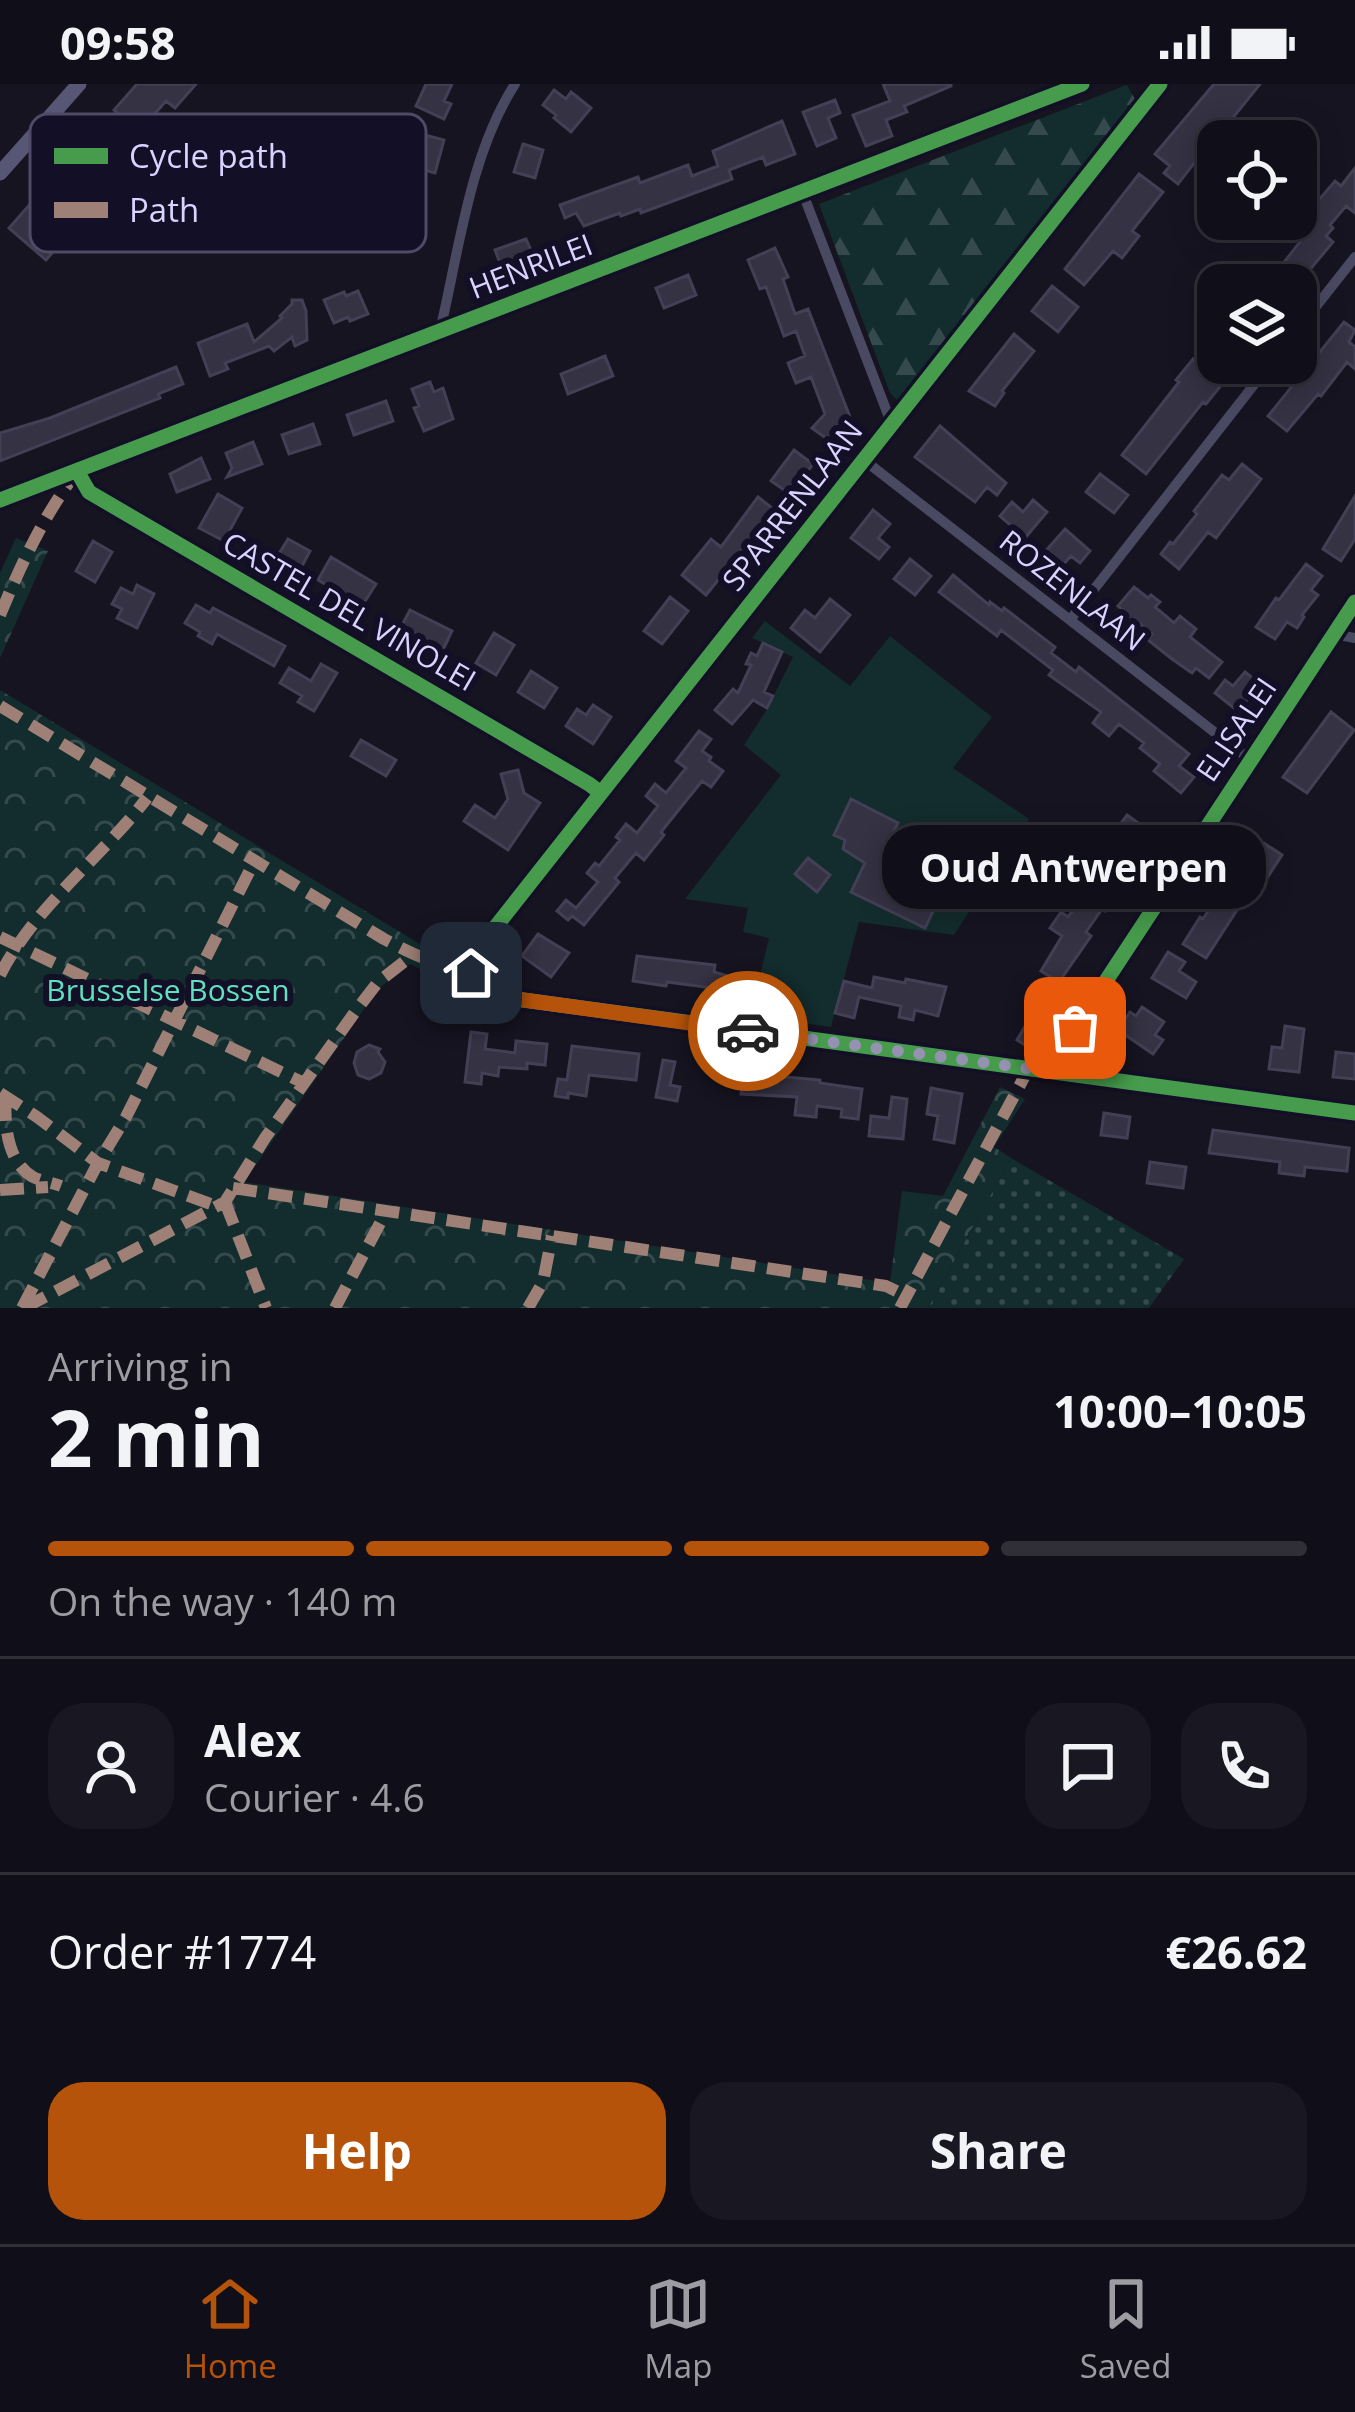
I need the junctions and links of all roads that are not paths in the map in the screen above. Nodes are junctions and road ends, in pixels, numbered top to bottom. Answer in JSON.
{"nodes":[{"id":1,"x":79,"y":84,"type":"edge"},
{"id":2,"x":515,"y":84,"type":"edge"},
{"id":3,"x":1082,"y":84,"type":"edge"},
{"id":4,"x":1160,"y":84,"type":"edge"},
{"id":5,"x":52,"y":114,"type":"edge"},
{"id":6,"x":30,"y":139,"type":"edge"},
{"id":7,"x":0,"y":173,"type":"edge"},
{"id":8,"x":802,"y":191,"type":"junction"},
{"id":9,"x":1355,"y":256,"type":"edge"},
{"id":10,"x":1317,"y":305,"type":"edge"},
{"id":11,"x":440,"y":331,"type":"junction"},
{"id":12,"x":1255,"y":384,"type":"edge"},
{"id":13,"x":892,"y":425,"type":"junction"},
{"id":14,"x":865,"y":460,"type":"junction"},
{"id":15,"x":77,"y":471,"type":"junction"},
{"id":16,"x":0,"y":500,"type":"edge"},
{"id":17,"x":1355,"y":602,"type":"edge"},
{"id":18,"x":1070,"y":620,"type":"junction"},
{"id":19,"x":1334,"y":634,"type":"junction"},
{"id":20,"x":1355,"y":638,"type":"edge"},
{"id":21,"x":1250,"y":759,"type":"junction"},
{"id":22,"x":601,"y":793,"type":"junction"},
{"id":23,"x":1055,"y":1072,"type":"junction"},
{"id":24,"x":1355,"y":1113,"type":"edge"}],
"edges":[{"from":1,"to":5,"type":"street"},
{"from":2,"to":11,"type":"street"},
{"from":3,"to":8,"type":"street","name":"HENRILEI"},
{"from":4,"to":13,"type":"street","name":"SPARRENLAAN"},
{"from":6,"to":7,"type":"street"},
{"from":8,"to":11,"type":"street","name":"HENRILEI"},
{"from":8,"to":13,"type":"street","name":"SPARRENLAAN"},
{"from":9,"to":10,"type":"street"},
{"from":11,"to":15,"type":"street","name":"HENRILEI"},
{"from":12,"to":18,"type":"street"},
{"from":13,"to":14,"type":"street","name":"SPARRENLAAN"},
{"from":14,"to":18,"type":"street","name":"ROZENLAAN"},
{"from":14,"to":22,"type":"street","name":"SPARRENLAAN"},
{"from":15,"to":16,"type":"street","name":"HENRILEI"},
{"from":15,"to":22,"type":"street","name":"CASTEL DEL VINOLEI"},
{"from":17,"to":19,"type":"street","name":"ELISALEI"},
{"from":18,"to":21,"type":"street","name":"ROZENLAAN"},
{"from":19,"to":20,"type":"street"},
{"from":19,"to":21,"type":"street","name":"ELISALEI"},
{"from":21,"to":23,"type":"street","name":"ELISALEI"},
{"from":22,"to":23,"type":"street","name":"SPARRENLAAN"},
{"from":23,"to":24,"type":"street"}]}
